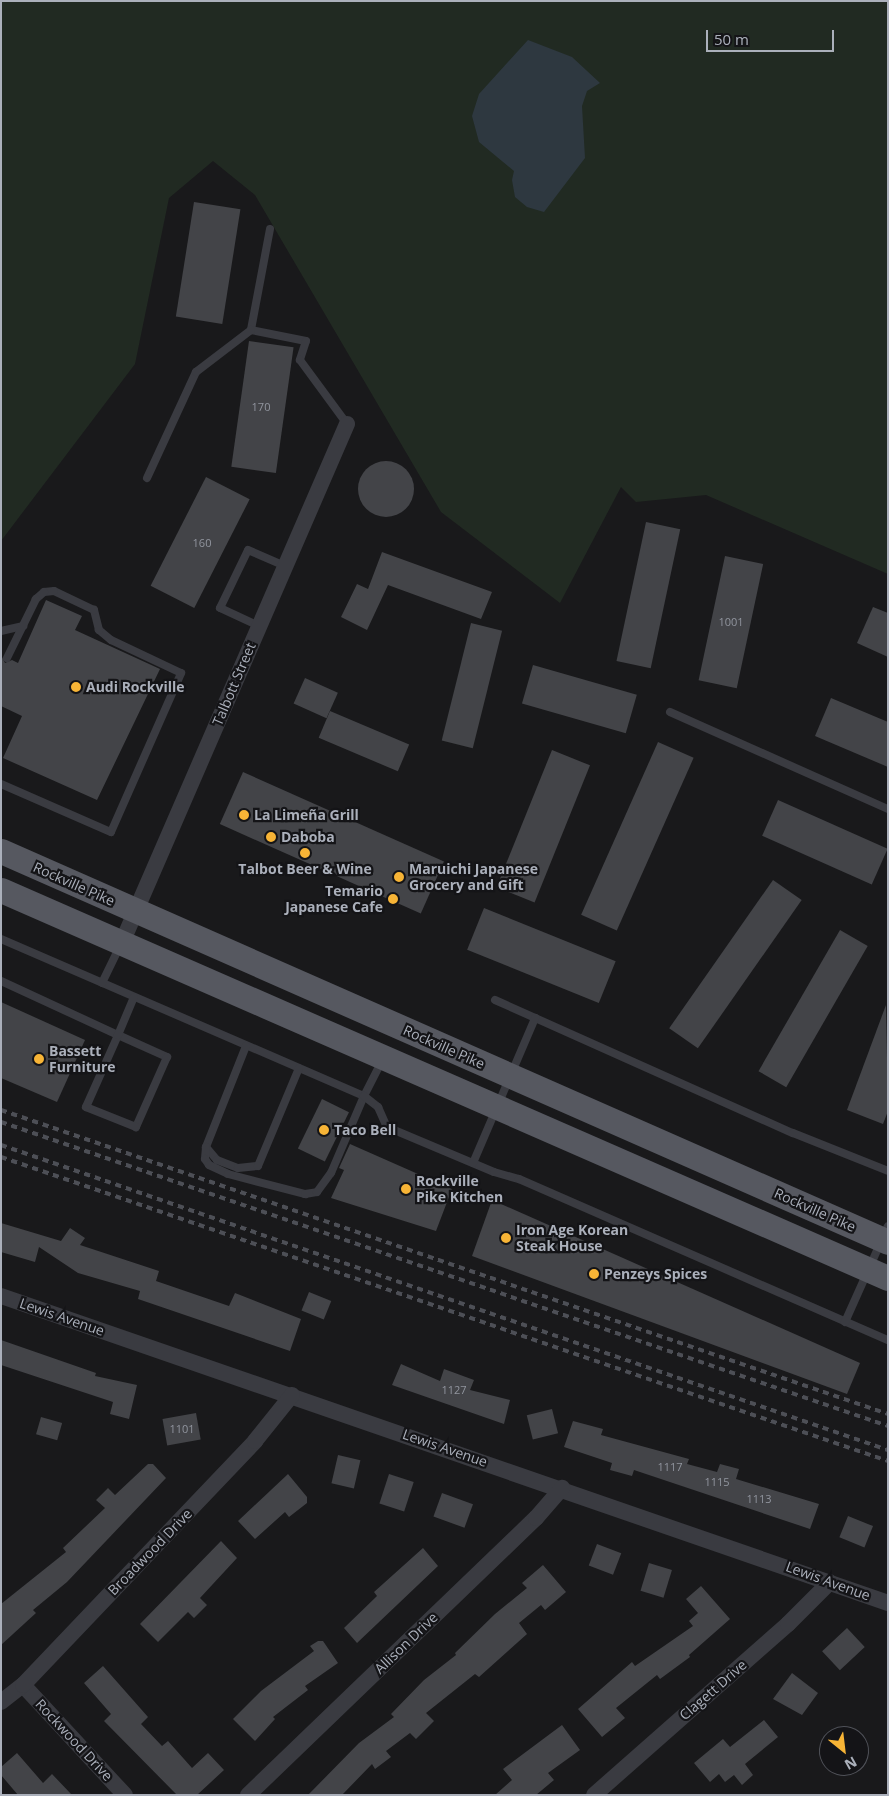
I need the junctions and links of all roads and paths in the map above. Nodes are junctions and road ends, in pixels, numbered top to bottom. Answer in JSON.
{"nodes":[{"id":1,"x":270,"y":229,"type":"dead end"},
{"id":2,"x":251,"y":330,"type":"junction"},
{"id":3,"x":347,"y":424,"type":"joint"},
{"id":4,"x":147,"y":478,"type":"dead end"},
{"id":5,"x":285,"y":566,"type":"junction"},
{"id":6,"x":22,"y":626,"type":"junction"},
{"id":7,"x":259,"y":626,"type":"junction"},
{"id":8,"x":1,"y":631,"type":"edge"},
{"id":9,"x":6,"y":658,"type":"dead end"},
{"id":10,"x":670,"y":712,"type":"dead end"},
{"id":11,"x":1,"y":784,"type":"edge"},
{"id":12,"x":888,"y":809,"type":"edge"},
{"id":13,"x":1,"y":851,"type":"edge"},
{"id":14,"x":1,"y":890,"type":"edge"},
{"id":15,"x":135,"y":912,"type":"junction"},
{"id":16,"x":1,"y":938,"type":"edge"},
{"id":17,"x":121,"y":944,"type":"junction"},
{"id":18,"x":1,"y":981,"type":"edge"},
{"id":19,"x":102,"y":983,"type":"junction"},
{"id":20,"x":134,"y":997,"type":"junction"},
{"id":21,"x":495,"y":1000,"type":"dead end"},
{"id":22,"x":535,"y":1018,"type":"junction"},
{"id":23,"x":118,"y":1035,"type":"junction"},
{"id":24,"x":246,"y":1046,"type":"junction"},
{"id":25,"x":383,"y":1058,"type":"junction"},
{"id":26,"x":299,"y":1068,"type":"junction"},
{"id":27,"x":509,"y":1076,"type":"junction"},
{"id":28,"x":364,"y":1096,"type":"junction"},
{"id":29,"x":496,"y":1107,"type":"junction"},
{"id":30,"x":206,"y":1147,"type":"junction"},
{"id":31,"x":473,"y":1164,"type":"junction"},
{"id":32,"x":888,"y":1171,"type":"edge"},
{"id":33,"x":886,"y":1236,"type":"edge"},
{"id":34,"x":878,"y":1274,"type":"edge"},
{"id":35,"x":1,"y":1296,"type":"edge"},
{"id":36,"x":845,"y":1322,"type":"junction"},
{"id":37,"x":888,"y":1340,"type":"edge"},
{"id":38,"x":292,"y":1395,"type":"junction"},
{"id":39,"x":562,"y":1488,"type":"junction"},
{"id":40,"x":830,"y":1582,"type":"junction"},
{"id":41,"x":888,"y":1603,"type":"edge"},
{"id":42,"x":23,"y":1685,"type":"junction"},
{"id":43,"x":1,"y":1702,"type":"edge"},
{"id":44,"x":125,"y":1795,"type":"edge"},
{"id":45,"x":248,"y":1795,"type":"edge"},
{"id":46,"x":594,"y":1795,"type":"edge"}],
"edges":[{"from":1,"to":2,"type":"lane"},
{"from":2,"to":3,"type":"lane"},
{"from":2,"to":4,"type":"lane"},
{"from":3,"to":5,"type":"street","name":"Talbott Street"},
{"from":5,"to":7,"type":"street","name":"Talbott Street"},
{"from":5,"to":7,"type":"lane"},
{"from":6,"to":8,"type":"lane"},
{"from":6,"to":9,"type":"lane"},
{"from":6,"to":11,"type":"lane"},
{"from":7,"to":15,"type":"street","name":"Talbott Street"},
{"from":10,"to":12,"type":"lane"},
{"from":13,"to":15,"type":"main road","name":"Rockville Pike"},
{"from":14,"to":17,"type":"main road"},
{"from":15,"to":17,"type":"street","name":"Talbott Street"},
{"from":15,"to":27,"type":"main road","name":"Rockville Pike"},
{"from":16,"to":19,"type":"lane"},
{"from":17,"to":19,"type":"lane"},
{"from":17,"to":25,"type":"main road"},
{"from":18,"to":23,"type":"lane"},
{"from":19,"to":20,"type":"lane"},
{"from":20,"to":23,"type":"lane"},
{"from":20,"to":24,"type":"lane"},
{"from":21,"to":22,"type":"lane"},
{"from":22,"to":27,"type":"lane"},
{"from":22,"to":32,"type":"lane"},
{"from":23,"to":23,"type":"lane"},
{"from":24,"to":26,"type":"lane"},
{"from":24,"to":30,"type":"lane"},
{"from":25,"to":28,"type":"lane"},
{"from":25,"to":29,"type":"main road"},
{"from":26,"to":28,"type":"lane"},
{"from":26,"to":30,"type":"lane"},
{"from":27,"to":29,"type":"lane"},
{"from":27,"to":33,"type":"main road","name":"Rockville Pike"},
{"from":28,"to":30,"type":"lane"},
{"from":28,"to":31,"type":"lane"},
{"from":29,"to":31,"type":"lane"},
{"from":29,"to":34,"type":"main road"},
{"from":31,"to":36,"type":"lane"},
{"from":33,"to":34,"type":"lane"},
{"from":34,"to":36,"type":"lane"},
{"from":35,"to":38,"type":"street","name":"Lewis Avenue"},
{"from":36,"to":37,"type":"lane"},
{"from":38,"to":39,"type":"street","name":"Lewis Avenue"},
{"from":38,"to":42,"type":"street","name":"Broadwood Drive"},
{"from":39,"to":40,"type":"street","name":"Lewis Avenue"},
{"from":39,"to":45,"type":"street","name":"Allison Drive"},
{"from":40,"to":41,"type":"street","name":"Lewis Avenue"},
{"from":40,"to":46,"type":"street","name":"Clagett Drive"},
{"from":42,"to":43,"type":"street","name":"Broadwood Drive"},
{"from":42,"to":44,"type":"street","name":"Rockwood Drive"}]}
